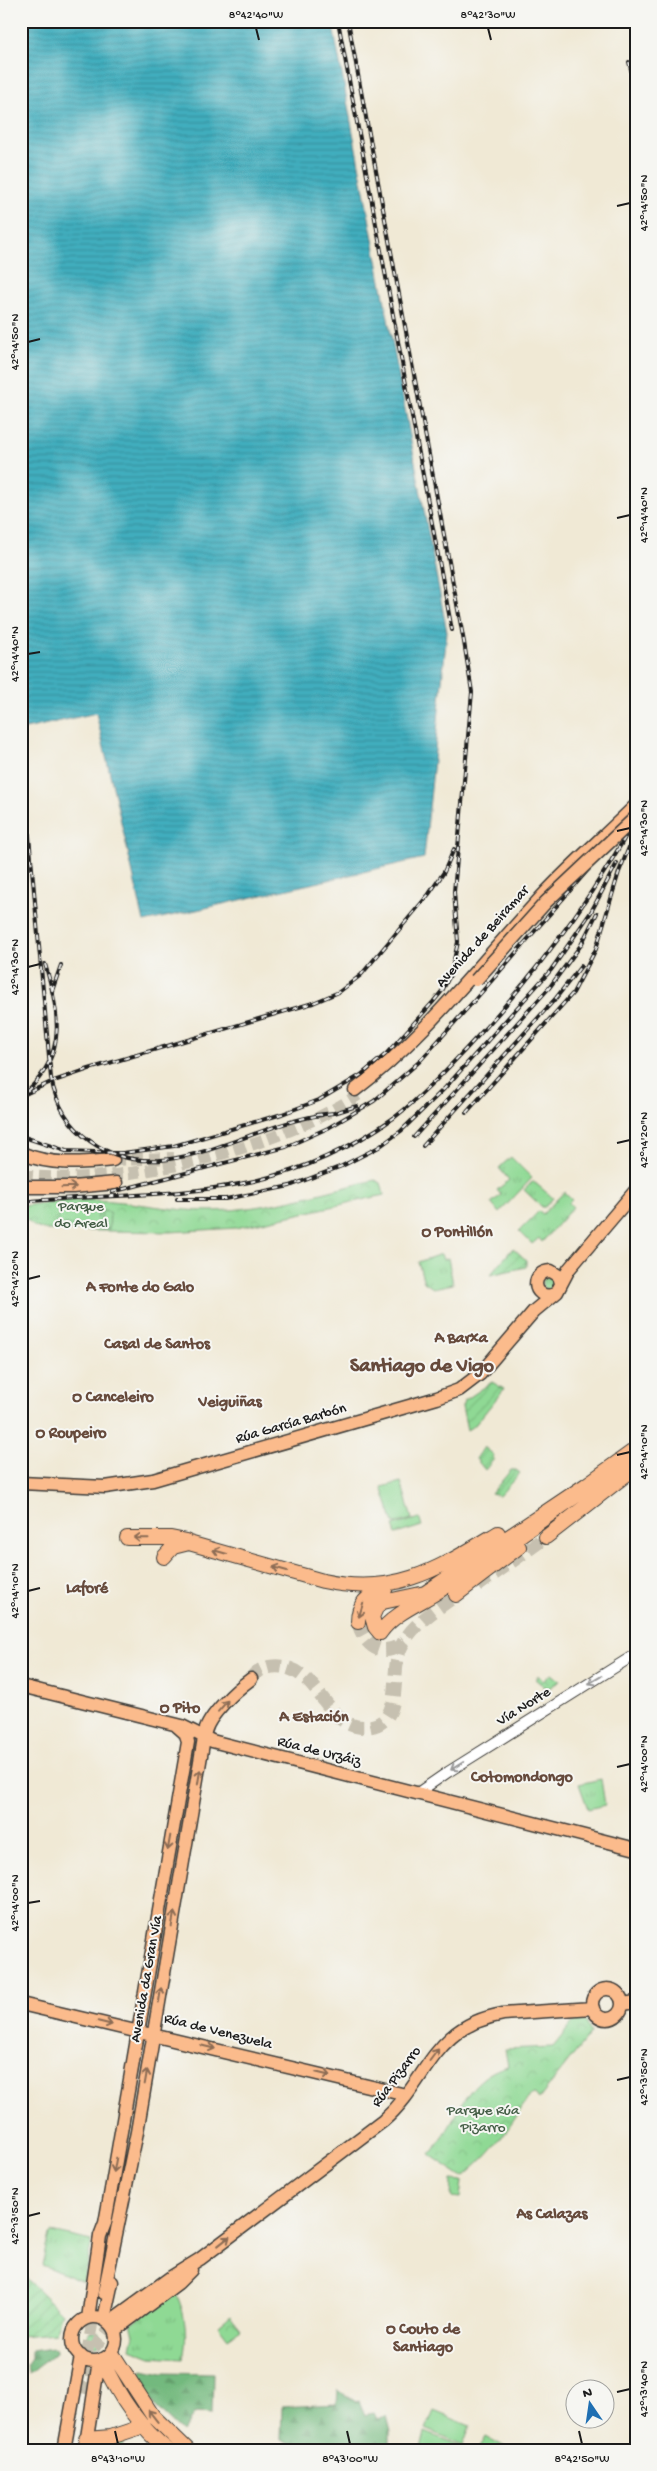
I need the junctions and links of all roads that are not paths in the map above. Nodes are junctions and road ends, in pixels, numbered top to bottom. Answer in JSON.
{"nodes":[{"id":1,"x":636,"y":805,"type":"edge"},
{"id":2,"x":636,"y":817,"type":"edge"},
{"id":3,"x":473,"y":978,"type":"junction"},
{"id":4,"x":356,"y":1093,"type":"tunnel mouth"},
{"id":5,"x":21,"y":1153,"type":"edge"},
{"id":6,"x":113,"y":1160,"type":"tunnel mouth"},
{"id":7,"x":116,"y":1183,"type":"dead end"},
{"id":8,"x":21,"y":1187,"type":"edge"},
{"id":9,"x":636,"y":1190,"type":"edge"},
{"id":10,"x":559,"y":1278,"type":"junction"},
{"id":11,"x":539,"y":1292,"type":"junction"},
{"id":12,"x":552,"y":1295,"type":"junction"},
{"id":13,"x":534,"y":1311,"type":"junction"},
{"id":14,"x":636,"y":1443,"type":"edge"},
{"id":15,"x":636,"y":1452,"type":"edge"},
{"id":16,"x":636,"y":1468,"type":"edge"},
{"id":17,"x":21,"y":1483,"type":"edge"},
{"id":18,"x":521,"y":1520,"type":"junction"},
{"id":19,"x":546,"y":1537,"type":"tunnel mouth"},
{"id":20,"x":127,"y":1538,"type":"dead end"},
{"id":21,"x":190,"y":1544,"type":"junction"},
{"id":22,"x":164,"y":1557,"type":"dead end"},
{"id":23,"x":456,"y":1595,"type":"tunnel mouth"},
{"id":24,"x":358,"y":1622,"type":"dead end"},
{"id":25,"x":636,"y":1654,"type":"edge"},
{"id":26,"x":250,"y":1679,"type":"tunnel mouth"},
{"id":27,"x":21,"y":1686,"type":"edge"},
{"id":28,"x":164,"y":1721,"type":"junction"},
{"id":29,"x":204,"y":1738,"type":"junction"},
{"id":30,"x":424,"y":1789,"type":"junction"},
{"id":31,"x":636,"y":1849,"type":"edge"},
{"id":32,"x":636,"y":2002,"type":"edge"},
{"id":33,"x":21,"y":2004,"type":"edge"},
{"id":34,"x":623,"y":2004,"type":"junction"},
{"id":35,"x":593,"y":2008,"type":"junction"},
{"id":36,"x":139,"y":2030,"type":"junction"},
{"id":37,"x":154,"y":2034,"type":"junction"},
{"id":38,"x":406,"y":2095,"type":"junction"},
{"id":39,"x":105,"y":2223,"type":"junction"},
{"id":40,"x":119,"y":2225,"type":"junction"},
{"id":41,"x":200,"y":2259,"type":"junction"},
{"id":42,"x":188,"y":2273,"type":"junction"},
{"id":43,"x":163,"y":2289,"type":"dead end"},
{"id":44,"x":88,"y":2318,"type":"junction"},
{"id":45,"x":109,"y":2324,"type":"junction"},
{"id":46,"x":81,"y":2356,"type":"junction"},
{"id":47,"x":104,"y":2358,"type":"junction"},
{"id":48,"x":144,"y":2426,"type":"junction"},
{"id":49,"x":83,"y":2446,"type":"edge"},
{"id":50,"x":64,"y":2450,"type":"edge"},
{"id":51,"x":70,"y":2450,"type":"edge"},
{"id":52,"x":168,"y":2450,"type":"edge"},
{"id":53,"x":188,"y":2450,"type":"edge"}],
"edges":[{"from":1,"to":3,"type":"main road","name":"Avenida de Beiramar"},
{"from":2,"to":3,"type":"main road","name":"Avenida de Beiramar","bridge":true},
{"from":3,"to":4,"type":"main road","name":"Avenida de Beiramar"},
{"from":5,"to":6,"type":"main road"},
{"from":8,"to":7,"type":"main road","one_way":true},
{"from":9,"to":10,"type":"main road"},
{"from":10,"to":11,"type":"main road"},
{"from":10,"to":12,"type":"main road"},
{"from":11,"to":12,"type":"main road"},
{"from":11,"to":13,"type":"main road","name":"Rúa García Barbón"},
{"from":12,"to":13,"type":"main road","name":"Rúa García Barbón"},
{"from":13,"to":17,"type":"main road","name":"Rúa García Barbón"},
{"from":14,"to":18,"type":"highway"},
{"from":15,"to":15,"type":"highway"},
{"from":15,"to":23,"type":"highway"},
{"from":16,"to":19,"type":"highway"},
{"from":18,"to":21,"type":"highway","one_way":true},
{"from":18,"to":24,"type":"highway","one_way":true},
{"from":21,"to":20,"type":"highway","one_way":true},
{"from":21,"to":22,"type":"highway"},
{"from":25,"to":30,"type":"street","name":"Vía Norte","one_way":true},
{"from":29,"to":26,"type":"main road","name":"Avenida da Gran Vía","one_way":true},
{"from":27,"to":28,"type":"main road","name":"Rúa de Urzáiz"},
{"from":28,"to":29,"type":"main road","name":"Rúa de Urzáiz"},
{"from":28,"to":36,"type":"main road","name":"Avenida da Gran Vía","one_way":true},
{"from":29,"to":30,"type":"main road","name":"Rúa de Urzáiz"},
{"from":37,"to":29,"type":"main road","name":"Avenida da Gran Vía","one_way":true},
{"from":30,"to":31,"type":"main road","name":"Rúa de Urzáiz"},
{"from":32,"to":34,"type":"main road"},
{"from":33,"to":36,"type":"main road","name":"Rúa de Venezuela","one_way":true},
{"from":34,"to":35,"type":"main road"},
{"from":34,"to":35,"type":"main road"},
{"from":38,"to":35,"type":"main road","name":"Rúa Pizarro","one_way":true},
{"from":36,"to":37,"type":"main road","name":"Rúa de Venezuela"},
{"from":36,"to":39,"type":"main road","name":"Avenida da Gran Vía","one_way":true},
{"from":37,"to":38,"type":"main road","name":"Rúa de Venezuela","one_way":true},
{"from":40,"to":37,"type":"main road","name":"Avenida da Gran Vía","one_way":true},
{"from":41,"to":38,"type":"main road","name":"Rúa Pizarro","one_way":true},
{"from":39,"to":40,"type":"main road","name":"Avenida da Gran Vía"},
{"from":39,"to":44,"type":"main road","name":"Avenida da Gran Vía"},
{"from":40,"to":45,"type":"main road","name":"Avenida da Gran Vía"},
{"from":41,"to":42,"type":"main road","name":"Rúa Pizarro"},
{"from":41,"to":45,"type":"main road","name":"Rúa Pizarro"},
{"from":42,"to":43,"type":"main road","name":"Rúa Pizarro"},
{"from":42,"to":45,"type":"main road","name":"Rúa Pizarro"},
{"from":44,"to":45,"type":"main road"},
{"from":44,"to":46,"type":"main road"},
{"from":45,"to":47,"type":"main road"},
{"from":46,"to":47,"type":"main road"},
{"from":46,"to":50,"type":"main road"},
{"from":47,"to":48,"type":"highway"},
{"from":47,"to":49,"type":"main road"},
{"from":53,"to":47,"type":"highway","one_way":true},
{"from":48,"to":49,"type":"highway"},
{"from":48,"to":52,"type":"highway"},
{"from":49,"to":51,"type":"main road"}]}
